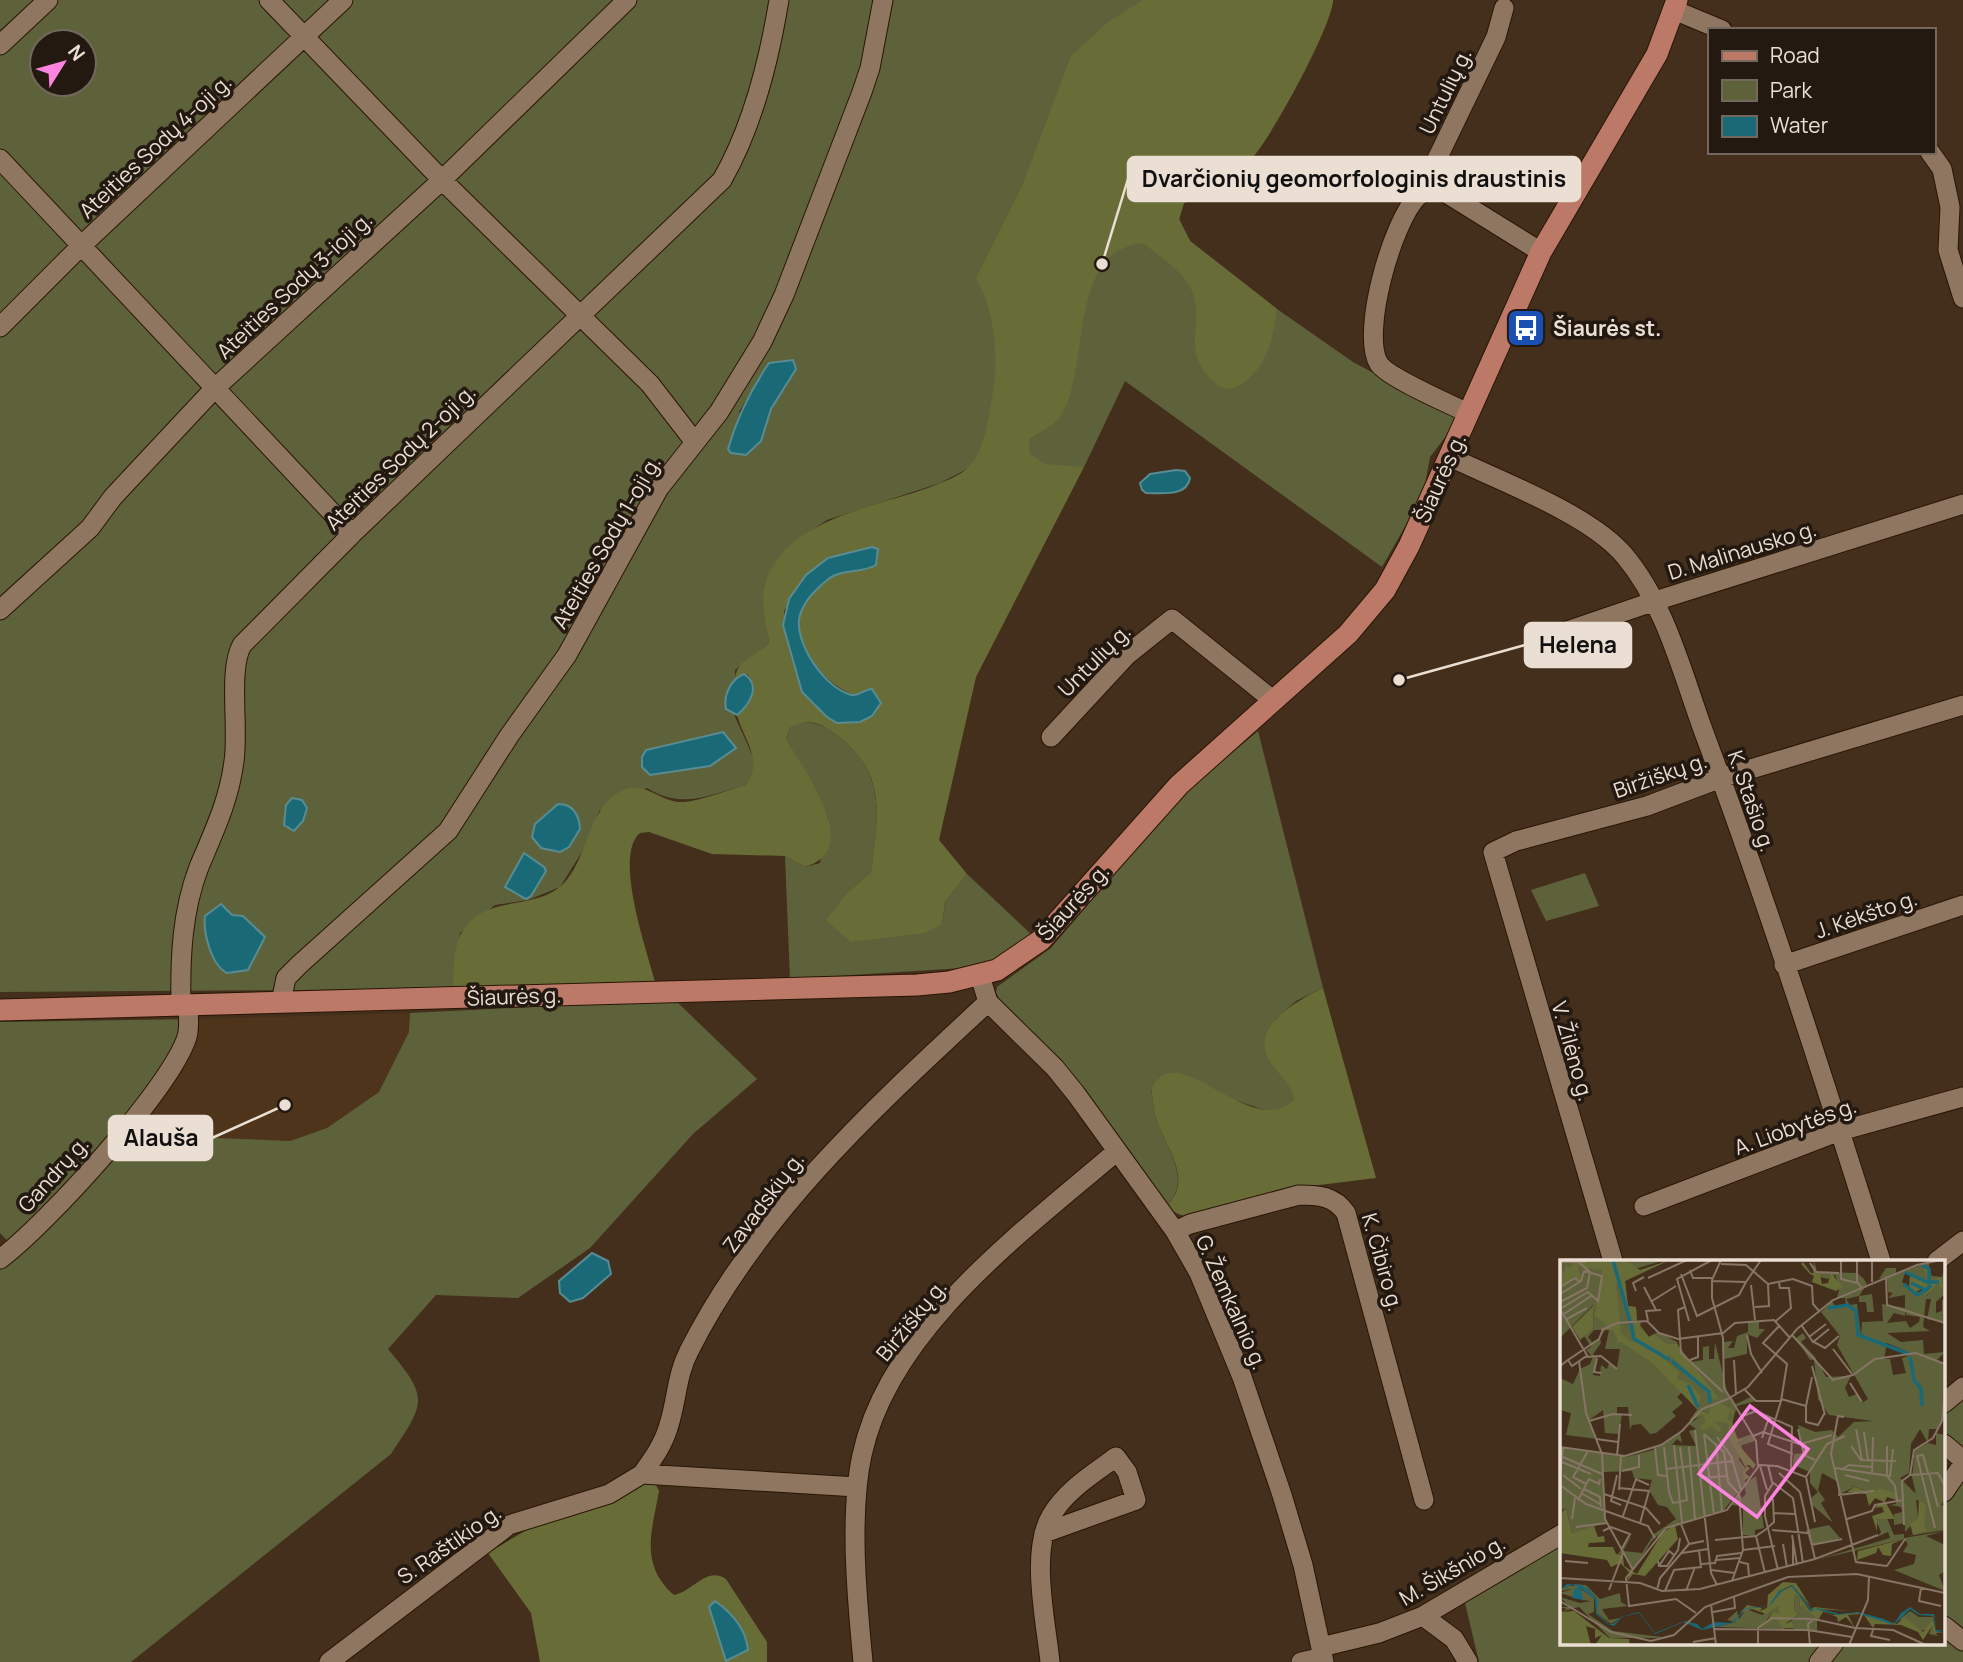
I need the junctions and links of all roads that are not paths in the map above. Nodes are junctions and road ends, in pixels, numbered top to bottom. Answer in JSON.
{"nodes":[{"id":1,"x":48,"y":0,"type":"edge"},
{"id":2,"x":269,"y":0,"type":"edge"},
{"id":3,"x":343,"y":0,"type":"edge"},
{"id":4,"x":626,"y":0,"type":"edge"},
{"id":5,"x":779,"y":0,"type":"edge"},
{"id":6,"x":883,"y":0,"type":"edge"},
{"id":7,"x":1675,"y":5,"type":"edge"},
{"id":8,"x":1504,"y":8,"type":"dead end"},
{"id":9,"x":1718,"y":28,"type":"edge"},
{"id":10,"x":304,"y":37,"type":"junction"},
{"id":11,"x":0,"y":45,"type":"edge"},
{"id":12,"x":1931,"y":154,"type":"edge"},
{"id":13,"x":0,"y":159,"type":"edge"},
{"id":14,"x":442,"y":180,"type":"junction"},
{"id":15,"x":1438,"y":188,"type":"junction"},
{"id":16,"x":81,"y":246,"type":"junction"},
{"id":17,"x":1541,"y":252,"type":"junction"},
{"id":18,"x":1963,"y":298,"type":"edge"},
{"id":19,"x":580,"y":317,"type":"junction"},
{"id":20,"x":0,"y":327,"type":"edge"},
{"id":21,"x":214,"y":389,"type":"junction"},
{"id":22,"x":1468,"y":413,"type":"junction"},
{"id":23,"x":695,"y":440,"type":"junction"},
{"id":24,"x":1450,"y":457,"type":"junction"},
{"id":25,"x":1963,"y":504,"type":"edge"},
{"id":26,"x":352,"y":534,"type":"junction"},
{"id":27,"x":1655,"y":601,"type":"junction"},
{"id":28,"x":0,"y":610,"type":"edge"},
{"id":29,"x":1535,"y":642,"type":"dead end"},
{"id":30,"x":1274,"y":701,"type":"junction"},
{"id":31,"x":1963,"y":705,"type":"edge"},
{"id":32,"x":1051,"y":737,"type":"dead end"},
{"id":33,"x":1721,"y":778,"type":"junction"},
{"id":34,"x":1493,"y":852,"type":"joint"},
{"id":35,"x":1963,"y":905,"type":"edge"},
{"id":36,"x":1784,"y":965,"type":"junction"},
{"id":37,"x":981,"y":976,"type":"junction"},
{"id":38,"x":281,"y":1002,"type":"junction"},
{"id":39,"x":988,"y":1002,"type":"junction"},
{"id":40,"x":185,"y":1004,"type":"junction"},
{"id":41,"x":0,"y":1010,"type":"edge"},
{"id":42,"x":1963,"y":1097,"type":"edge"},
{"id":43,"x":1840,"y":1131,"type":"junction"},
{"id":44,"x":1117,"y":1151,"type":"junction"},
{"id":45,"x":1644,"y":1206,"type":"dead end"},
{"id":46,"x":1175,"y":1231,"type":"junction"},
{"id":47,"x":1963,"y":1241,"type":"edge"},
{"id":48,"x":0,"y":1259,"type":"edge"},
{"id":49,"x":1613,"y":1260,"type":"edge"},
{"id":50,"x":1881,"y":1260,"type":"edge"},
{"id":51,"x":1938,"y":1260,"type":"edge"},
{"id":52,"x":1963,"y":1387,"type":"edge"},
{"id":53,"x":1946,"y":1401,"type":"edge"},
{"id":54,"x":1946,"y":1446,"type":"edge"},
{"id":55,"x":1963,"y":1462,"type":"edge"},
{"id":56,"x":642,"y":1475,"type":"junction"},
{"id":57,"x":857,"y":1487,"type":"junction"},
{"id":58,"x":1946,"y":1489,"type":"edge"},
{"id":59,"x":1424,"y":1500,"type":"dead end"},
{"id":60,"x":1044,"y":1533,"type":"junction"},
{"id":61,"x":1560,"y":1535,"type":"edge"},
{"id":62,"x":1423,"y":1616,"type":"junction"},
{"id":63,"x":1946,"y":1628,"type":"edge"},
{"id":64,"x":1963,"y":1641,"type":"edge"},
{"id":65,"x":1833,"y":1644,"type":"edge"},
{"id":66,"x":1323,"y":1655,"type":"edge"},
{"id":67,"x":329,"y":1662,"type":"edge"},
{"id":68,"x":863,"y":1662,"type":"edge"},
{"id":69,"x":1050,"y":1662,"type":"edge"},
{"id":70,"x":1301,"y":1662,"type":"edge"},
{"id":71,"x":1468,"y":1662,"type":"edge"},
{"id":72,"x":1819,"y":1662,"type":"edge"}],
"edges":[{"from":1,"to":11,"type":"street"},
{"from":2,"to":10,"type":"street"},
{"from":3,"to":10,"type":"street","name":"Ateities Sodų 4-oji g."},
{"from":4,"to":14,"type":"street","name":"Ateities Sodų 3-ioji g."},
{"from":5,"to":19,"type":"street","name":"Ateities Sodų 2-oji g."},
{"from":6,"to":23,"type":"street","name":"Ateities Sodų 1-oji g."},
{"from":7,"to":9,"type":"street"},
{"from":7,"to":17,"type":"main road","name":"Šiaurės g."},
{"from":8,"to":15,"type":"street","name":"Untulių g."},
{"from":10,"to":14,"type":"street"},
{"from":10,"to":16,"type":"street","name":"Ateities Sodų 4-oji g."},
{"from":12,"to":18,"type":"street"},
{"from":13,"to":16,"type":"street"},
{"from":14,"to":19,"type":"street"},
{"from":14,"to":21,"type":"street","name":"Ateities Sodų 3-ioji g."},
{"from":15,"to":17,"type":"street"},
{"from":15,"to":22,"type":"street"},
{"from":16,"to":20,"type":"street","name":"Ateities Sodų 4-oji g."},
{"from":16,"to":21,"type":"street"},
{"from":17,"to":22,"type":"main road","name":"Šiaurės g."},
{"from":19,"to":23,"type":"street"},
{"from":19,"to":26,"type":"street","name":"Ateities Sodų 2-oji g."},
{"from":21,"to":26,"type":"street"},
{"from":21,"to":28,"type":"street","name":"Ateities Sodų 3-ioji g."},
{"from":22,"to":24,"type":"main road","name":"Šiaurės g."},
{"from":23,"to":38,"type":"street","name":"Ateities Sodų 1-oji g."},
{"from":24,"to":27,"type":"street","name":"K. Stašio g."},
{"from":24,"to":30,"type":"main road","name":"Šiaurės g."},
{"from":25,"to":27,"type":"street","name":"D. Malinausko g."},
{"from":26,"to":40,"type":"street","name":"Ateities Sodų 2-oji g."},
{"from":27,"to":29,"type":"street","name":"D. Malinausko g."},
{"from":27,"to":33,"type":"street","name":"K. Stašio g."},
{"from":30,"to":32,"type":"street","name":"Untulių g."},
{"from":30,"to":37,"type":"main road","name":"Šiaurės g."},
{"from":31,"to":33,"type":"street","name":"Biržiškų g."},
{"from":33,"to":34,"type":"street","name":"Biržiškų g."},
{"from":33,"to":36,"type":"street","name":"K. Stašio g."},
{"from":34,"to":49,"type":"street","name":"V. Žilėno g."},
{"from":35,"to":36,"type":"street","name":"J. Kėkšto g."},
{"from":36,"to":43,"type":"street","name":"K. Stašio g."},
{"from":37,"to":38,"type":"main road","name":"Šiaurės g."},
{"from":37,"to":39,"type":"street"},
{"from":38,"to":40,"type":"main road","name":"Šiaurės g."},
{"from":39,"to":44,"type":"street","name":"G. Žemkalnio g."},
{"from":39,"to":56,"type":"street","name":"Zavadskių g."},
{"from":40,"to":41,"type":"main road","name":"Šiaurės g."},
{"from":40,"to":48,"type":"street","name":"Gandrų g."},
{"from":42,"to":43,"type":"street","name":"A. Liobytės g."},
{"from":43,"to":45,"type":"street","name":"A. Liobytės g."},
{"from":43,"to":50,"type":"street","name":"K. Stašio g."},
{"from":44,"to":46,"type":"street","name":"G. Žemkalnio g."},
{"from":44,"to":57,"type":"street","name":"Biržiškų g."},
{"from":46,"to":59,"type":"street","name":"K. Čibiro g."},
{"from":46,"to":66,"type":"street","name":"G. Žemkalnio g."},
{"from":47,"to":51,"type":"street"},
{"from":52,"to":53,"type":"street"},
{"from":54,"to":55,"type":"street"},
{"from":55,"to":58,"type":"street"},
{"from":56,"to":57,"type":"street"},
{"from":56,"to":67,"type":"street","name":"S. Raštikio g."},
{"from":57,"to":68,"type":"street","name":"Biržiškų g."},
{"from":60,"to":60,"type":"street"},
{"from":60,"to":69,"type":"street"},
{"from":61,"to":62,"type":"street","name":"M. Šikšnio g."},
{"from":62,"to":66,"type":"street","name":"M. Šikšnio g."},
{"from":62,"to":71,"type":"street"},
{"from":63,"to":64,"type":"street"},
{"from":65,"to":72,"type":"street"},
{"from":66,"to":70,"type":"street","name":"M. Šikšnio g."}]}
